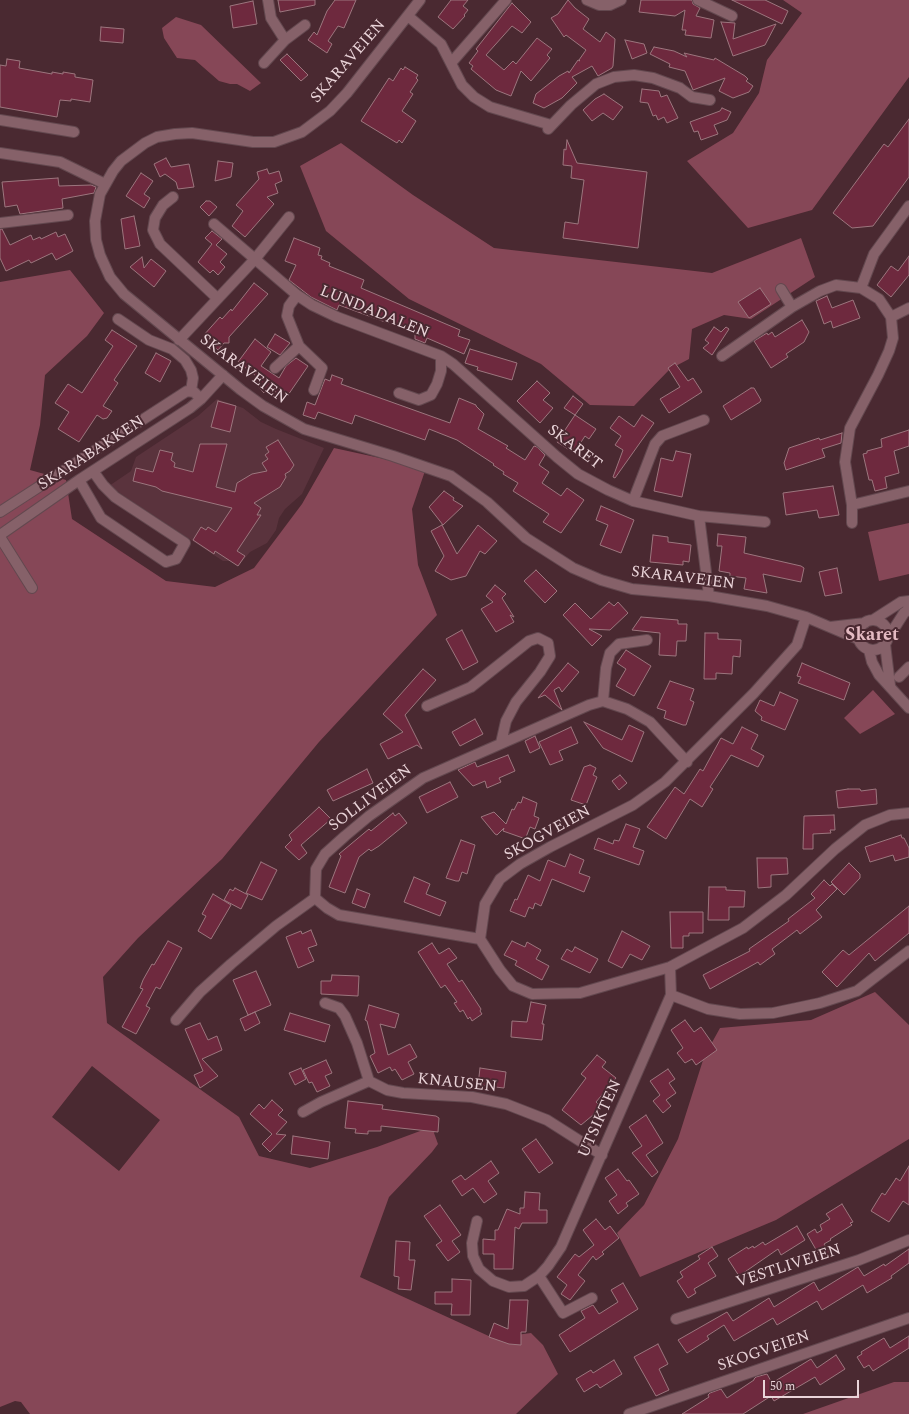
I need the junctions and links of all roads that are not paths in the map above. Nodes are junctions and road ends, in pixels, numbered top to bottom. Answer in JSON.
{"nodes":[{"id":1,"x":268,"y":0,"type":"edge"},
{"id":2,"x":420,"y":0,"type":"edge"},
{"id":3,"x":506,"y":0,"type":"edge"},
{"id":4,"x":587,"y":0,"type":"edge"},
{"id":5,"x":621,"y":0,"type":"edge"},
{"id":6,"x":698,"y":0,"type":"edge"},
{"id":7,"x":408,"y":16,"type":"junction"},
{"id":8,"x":732,"y":16,"type":"dead end"},
{"id":9,"x":305,"y":25,"type":"dead end"},
{"id":10,"x":285,"y":40,"type":"junction"},
{"id":11,"x":264,"y":62,"type":"dead end"},
{"id":12,"x":451,"y":63,"type":"junction"},
{"id":13,"x":710,"y":100,"type":"dead end"},
{"id":14,"x":0,"y":120,"type":"edge"},
{"id":15,"x":74,"y":132,"type":"dead end"},
{"id":16,"x":0,"y":153,"type":"edge"},
{"id":17,"x":105,"y":184,"type":"junction"},
{"id":18,"x":172,"y":197,"type":"dead end"},
{"id":19,"x":909,"y":206,"type":"edge"},
{"id":20,"x":68,"y":216,"type":"dead end"},
{"id":21,"x":289,"y":217,"type":"dead end"},
{"id":22,"x":0,"y":224,"type":"edge"},
{"id":23,"x":214,"y":224,"type":"dead end"},
{"id":24,"x":255,"y":259,"type":"junction"},
{"id":25,"x":861,"y":288,"type":"junction"},
{"id":26,"x":781,"y":289,"type":"dead end"},
{"id":27,"x":297,"y":295,"type":"junction"},
{"id":28,"x":217,"y":298,"type":"junction"},
{"id":29,"x":792,"y":307,"type":"junction"},
{"id":30,"x":909,"y":308,"type":"edge"},
{"id":31,"x":891,"y":317,"type":"junction"},
{"id":32,"x":118,"y":319,"type":"dead end"},
{"id":33,"x":179,"y":340,"type":"junction"},
{"id":34,"x":299,"y":346,"type":"junction"},
{"id":35,"x":441,"y":356,"type":"junction"},
{"id":36,"x":722,"y":356,"type":"dead end"},
{"id":37,"x":453,"y":364,"type":"joint"},
{"id":38,"x":275,"y":368,"type":"dead end"},
{"id":39,"x":223,"y":375,"type":"junction"},
{"id":40,"x":314,"y":390,"type":"dead end"},
{"id":41,"x":191,"y":391,"type":"junction"},
{"id":42,"x":399,"y":393,"type":"dead end"},
{"id":43,"x":201,"y":399,"type":"junction"},
{"id":44,"x":704,"y":420,"type":"dead end"},
{"id":45,"x":93,"y":471,"type":"junction"},
{"id":46,"x":79,"y":480,"type":"junction"},
{"id":47,"x":909,"y":491,"type":"edge"},
{"id":48,"x":633,"y":501,"type":"junction"},
{"id":49,"x":852,"y":505,"type":"junction"},
{"id":50,"x":0,"y":512,"type":"edge"},
{"id":51,"x":698,"y":516,"type":"junction"},
{"id":52,"x":765,"y":522,"type":"dead end"},
{"id":53,"x":852,"y":523,"type":"dead end"},
{"id":54,"x":0,"y":536,"type":"edge"},
{"id":55,"x":32,"y":588,"type":"dead end"},
{"id":56,"x":709,"y":596,"type":"junction"},
{"id":57,"x":909,"y":601,"type":"edge"},
{"id":58,"x":909,"y":609,"type":"edge"},
{"id":59,"x":806,"y":617,"type":"junction"},
{"id":60,"x":869,"y":622,"type":"junction"},
{"id":61,"x":830,"y":627,"type":"junction"},
{"id":62,"x":858,"y":639,"type":"junction"},
{"id":63,"x":647,"y":640,"type":"dead end"},
{"id":64,"x":886,"y":641,"type":"junction"},
{"id":65,"x":869,"y":650,"type":"junction"},
{"id":66,"x":909,"y":667,"type":"edge"},
{"id":67,"x":899,"y":676,"type":"dead end"},
{"id":68,"x":890,"y":685,"type":"junction"},
{"id":69,"x":603,"y":701,"type":"junction"},
{"id":70,"x":427,"y":706,"type":"dead end"},
{"id":71,"x":909,"y":708,"type":"edge"},
{"id":72,"x":501,"y":743,"type":"junction"},
{"id":73,"x":687,"y":762,"type":"junction"},
{"id":74,"x":909,"y":813,"type":"edge"},
{"id":75,"x":315,"y":898,"type":"junction"},
{"id":76,"x":480,"y":939,"type":"junction"},
{"id":77,"x":909,"y":951,"type":"edge"},
{"id":78,"x":670,"y":966,"type":"junction"},
{"id":79,"x":671,"y":995,"type":"junction"},
{"id":80,"x":325,"y":1003,"type":"dead end"},
{"id":81,"x":176,"y":1020,"type":"dead end"},
{"id":82,"x":369,"y":1082,"type":"junction"},
{"id":83,"x":303,"y":1112,"type":"dead end"},
{"id":84,"x":602,"y":1155,"type":"junction"},
{"id":85,"x":477,"y":1221,"type":"dead end"},
{"id":86,"x":909,"y":1240,"type":"edge"},
{"id":87,"x":539,"y":1276,"type":"junction"},
{"id":88,"x":592,"y":1298,"type":"dead end"},
{"id":89,"x":909,"y":1318,"type":"edge"},
{"id":90,"x":676,"y":1319,"type":"dead end"},
{"id":91,"x":628,"y":1414,"type":"edge"}],
"edges":[{"from":1,"to":10,"type":"street"},
{"from":2,"to":7,"type":"street","name":"SKARAVEIEN"},
{"from":3,"to":12,"type":"street"},
{"from":4,"to":5,"type":"street"},
{"from":6,"to":8,"type":"street"},
{"from":7,"to":12,"type":"street"},
{"from":7,"to":17,"type":"street","name":"SKARAVEIEN"},
{"from":9,"to":10,"type":"street"},
{"from":10,"to":11,"type":"street"},
{"from":12,"to":13,"type":"street"},
{"from":14,"to":15,"type":"street"},
{"from":16,"to":17,"type":"street"},
{"from":17,"to":33,"type":"street","name":"SKARAVEIEN"},
{"from":18,"to":28,"type":"street"},
{"from":19,"to":25,"type":"street"},
{"from":20,"to":22,"type":"street"},
{"from":21,"to":24,"type":"street"},
{"from":23,"to":24,"type":"street","name":"LUNDADALEN"},
{"from":24,"to":27,"type":"street","name":"LUNDADALEN"},
{"from":24,"to":28,"type":"street"},
{"from":25,"to":29,"type":"street"},
{"from":25,"to":31,"type":"street"},
{"from":26,"to":29,"type":"street"},
{"from":27,"to":34,"type":"street","name":"LUNDADALEN"},
{"from":27,"to":35,"type":"street","name":"LUNDADALEN"},
{"from":28,"to":33,"type":"street"},
{"from":29,"to":36,"type":"street"},
{"from":30,"to":31,"type":"street"},
{"from":31,"to":49,"type":"street"},
{"from":32,"to":41,"type":"street"},
{"from":33,"to":39,"type":"street","name":"SKARAVEIEN"},
{"from":34,"to":38,"type":"street"},
{"from":34,"to":40,"type":"street","name":"LUNDADALEN"},
{"from":35,"to":37,"type":"street","name":"LUNDADALEN"},
{"from":35,"to":42,"type":"street","name":"LUNDADALEN"},
{"from":37,"to":48,"type":"street","name":"SKARET"},
{"from":39,"to":43,"type":"street","name":"SKARABAKKEN"},
{"from":39,"to":56,"type":"street","name":"SKARAVEIEN"},
{"from":41,"to":43,"type":"street"},
{"from":41,"to":50,"type":"street","name":"SKARABAKKEN"},
{"from":43,"to":45,"type":"street","name":"SKARABAKKEN"},
{"from":44,"to":48,"type":"street"},
{"from":45,"to":46,"type":"street","name":"SKARABAKKEN"},
{"from":45,"to":46,"type":"street"},
{"from":46,"to":54,"type":"street","name":"SKARABAKKEN"},
{"from":47,"to":49,"type":"street"},
{"from":48,"to":51,"type":"street","name":"SKARET"},
{"from":49,"to":53,"type":"street"},
{"from":51,"to":52,"type":"street","name":"SKARET"},
{"from":51,"to":56,"type":"street"},
{"from":54,"to":55,"type":"street"},
{"from":56,"to":59,"type":"street","name":"SKARAVEIEN"},
{"from":57,"to":60,"type":"street"},
{"from":58,"to":64,"type":"street"},
{"from":59,"to":61,"type":"street","name":"SKARAVEIEN"},
{"from":59,"to":73,"type":"street","name":"SKOGVEIEN"},
{"from":60,"to":61,"type":"street","name":"SKARAVEIEN"},
{"from":60,"to":62,"type":"street"},
{"from":60,"to":64,"type":"street"},
{"from":61,"to":62,"type":"street","name":"SKARAVEIEN"},
{"from":62,"to":65,"type":"street"},
{"from":63,"to":69,"type":"street"},
{"from":64,"to":65,"type":"street"},
{"from":64,"to":68,"type":"street"},
{"from":65,"to":68,"type":"street"},
{"from":66,"to":67,"type":"street"},
{"from":68,"to":71,"type":"street"},
{"from":69,"to":72,"type":"street","name":"SOLLIVEIEN"},
{"from":69,"to":73,"type":"street"},
{"from":70,"to":72,"type":"street"},
{"from":72,"to":75,"type":"street","name":"SOLLIVEIEN"},
{"from":73,"to":76,"type":"street","name":"SKOGVEIEN"},
{"from":74,"to":78,"type":"street"},
{"from":75,"to":76,"type":"street"},
{"from":75,"to":81,"type":"street"},
{"from":76,"to":78,"type":"street"},
{"from":77,"to":79,"type":"street"},
{"from":78,"to":79,"type":"street","name":"UTSIKTEN"},
{"from":79,"to":84,"type":"street","name":"UTSIKTEN"},
{"from":80,"to":82,"type":"street"},
{"from":82,"to":83,"type":"street"},
{"from":82,"to":84,"type":"street","name":"KNAUSEN"},
{"from":84,"to":87,"type":"street","name":"UTSIKTEN"},
{"from":85,"to":87,"type":"street","name":"UTSIKTEN"},
{"from":86,"to":90,"type":"street","name":"VESTLIVEIEN"},
{"from":87,"to":88,"type":"street"},
{"from":89,"to":91,"type":"street","name":"SKOGVEIEN"}]}
